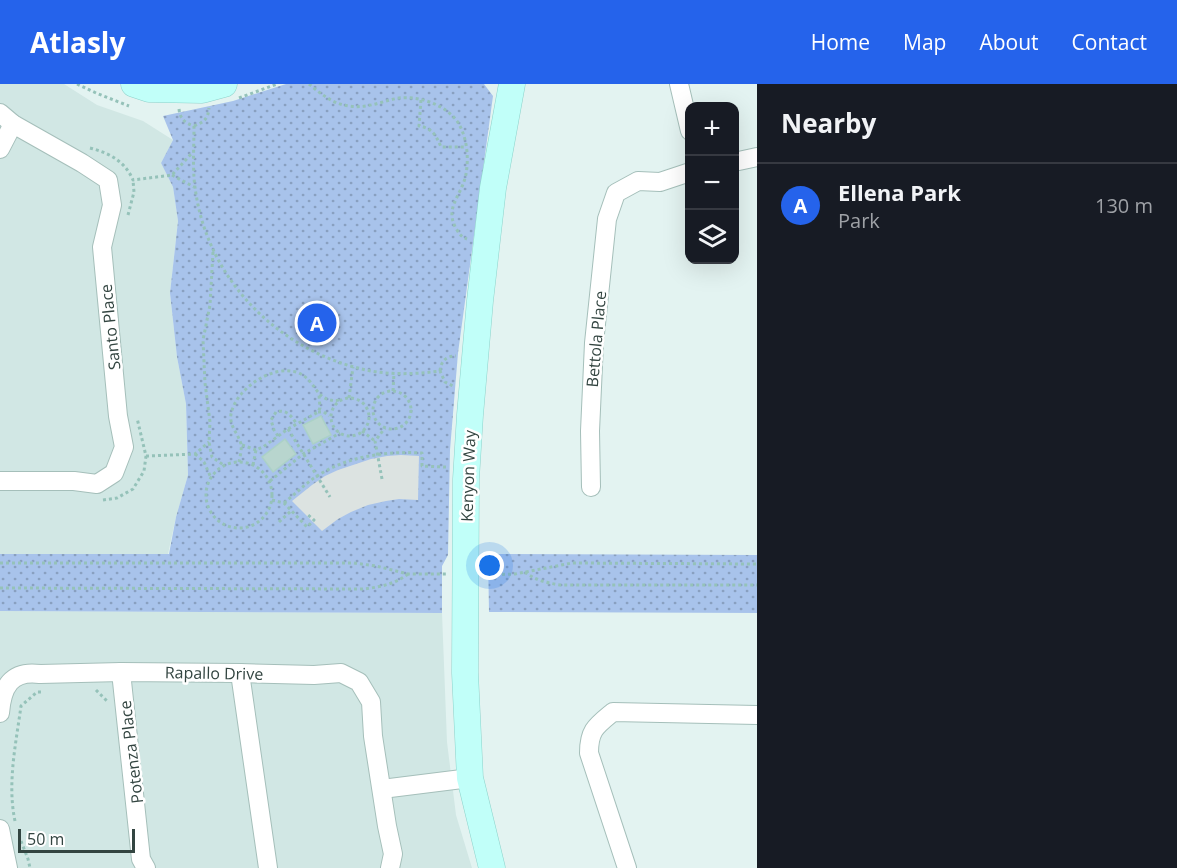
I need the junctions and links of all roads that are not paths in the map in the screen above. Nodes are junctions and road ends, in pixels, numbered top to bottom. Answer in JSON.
{"nodes":[{"id":1,"x":134,"y":84,"type":"edge"},
{"id":2,"x":512,"y":84,"type":"edge"},
{"id":3,"x":679,"y":84,"type":"edge"},
{"id":4,"x":222,"y":96,"type":"edge"},
{"id":5,"x":685,"y":110,"type":"edge"},
{"id":6,"x":7,"y":118,"type":"edge"},
{"id":7,"x":0,"y":149,"type":"edge"},
{"id":8,"x":757,"y":157,"type":"edge"},
{"id":9,"x":739,"y":161,"type":"edge"},
{"id":10,"x":685,"y":174,"type":"edge"},
{"id":11,"x":0,"y":481,"type":"edge"},
{"id":12,"x":591,"y":487,"type":"dead end"},
{"id":13,"x":121,"y":672,"type":"junction"},
{"id":14,"x":240,"y":673,"type":"junction"},
{"id":15,"x":0,"y":713,"type":"edge"},
{"id":16,"x":757,"y":715,"type":"edge"},
{"id":17,"x":470,"y":778,"type":"junction"},
{"id":18,"x":382,"y":789,"type":"junction"},
{"id":19,"x":8,"y":826,"type":"edge"},
{"id":20,"x":8,"y":868,"type":"edge"},
{"id":21,"x":146,"y":868,"type":"edge"},
{"id":22,"x":267,"y":868,"type":"edge"},
{"id":23,"x":390,"y":868,"type":"edge"},
{"id":24,"x":492,"y":868,"type":"edge"},
{"id":25,"x":627,"y":868,"type":"edge"}],
"edges":[{"from":1,"to":4,"type":"street"},
{"from":2,"to":17,"type":"street","name":"Kenyon Way"},
{"from":3,"to":5,"type":"street"},
{"from":6,"to":7,"type":"street"},
{"from":6,"to":11,"type":"street","name":"Santo Place"},
{"from":8,"to":9,"type":"street"},
{"from":10,"to":12,"type":"street","name":"Bettola Place"},
{"from":13,"to":14,"type":"street","name":"Rapallo Drive"},
{"from":13,"to":15,"type":"street","name":"Rapallo Drive"},
{"from":13,"to":21,"type":"street","name":"Potenza Place"},
{"from":14,"to":18,"type":"street","name":"Rapallo Drive"},
{"from":14,"to":22,"type":"street"},
{"from":16,"to":25,"type":"street"},
{"from":17,"to":18,"type":"street"},
{"from":17,"to":24,"type":"street","name":"Kenyon Way"},
{"from":18,"to":23,"type":"street"},
{"from":19,"to":20,"type":"street"}]}
